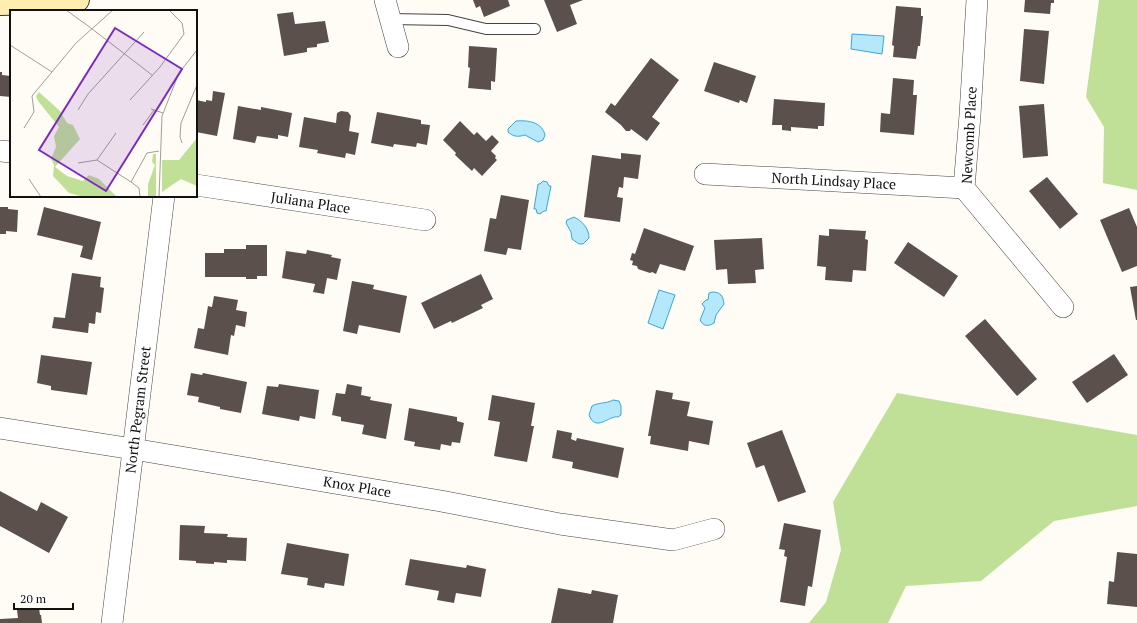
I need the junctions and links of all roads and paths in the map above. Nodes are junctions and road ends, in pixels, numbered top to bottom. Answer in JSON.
{"nodes":[{"id":1,"x":78,"y":0,"type":"edge"},
{"id":2,"x":977,"y":0,"type":"edge"},
{"id":3,"x":0,"y":4,"type":"edge"},
{"id":4,"x":388,"y":9,"type":"edge"},
{"id":5,"x":536,"y":29,"type":"dead end"},
{"id":6,"x":398,"y":47,"type":"dead end"},
{"id":7,"x":0,"y":151,"type":"edge"},
{"id":8,"x":10,"y":152,"type":"edge"},
{"id":9,"x":705,"y":174,"type":"dead end"},
{"id":10,"x":197,"y":185,"type":"edge"},
{"id":11,"x":964,"y":188,"type":"junction"},
{"id":12,"x":164,"y":197,"type":"edge"},
{"id":13,"x":425,"y":220,"type":"dead end"},
{"id":14,"x":1063,"y":307,"type":"dead end"},
{"id":15,"x":0,"y":428,"type":"edge"},
{"id":16,"x":133,"y":449,"type":"junction"},
{"id":17,"x":714,"y":529,"type":"dead end"},
{"id":18,"x":112,"y":623,"type":"edge"}],
"edges":[{"from":1,"to":3,"type":"street"},
{"from":2,"to":11,"type":"street","name":"Newcomb Place"},
{"from":4,"to":5,"type":"lane"},
{"from":4,"to":6,"type":"street"},
{"from":7,"to":8,"type":"street"},
{"from":9,"to":11,"type":"street","name":"North Lindsay Place"},
{"from":10,"to":13,"type":"street","name":"Juliana Place"},
{"from":11,"to":14,"type":"street","name":"Newcomb Place"},
{"from":12,"to":16,"type":"street","name":"North Pegram Street"},
{"from":15,"to":16,"type":"street","name":"Knox Place"},
{"from":16,"to":17,"type":"street","name":"Knox Place"},
{"from":16,"to":18,"type":"street","name":"North Pegram Street"}]}
